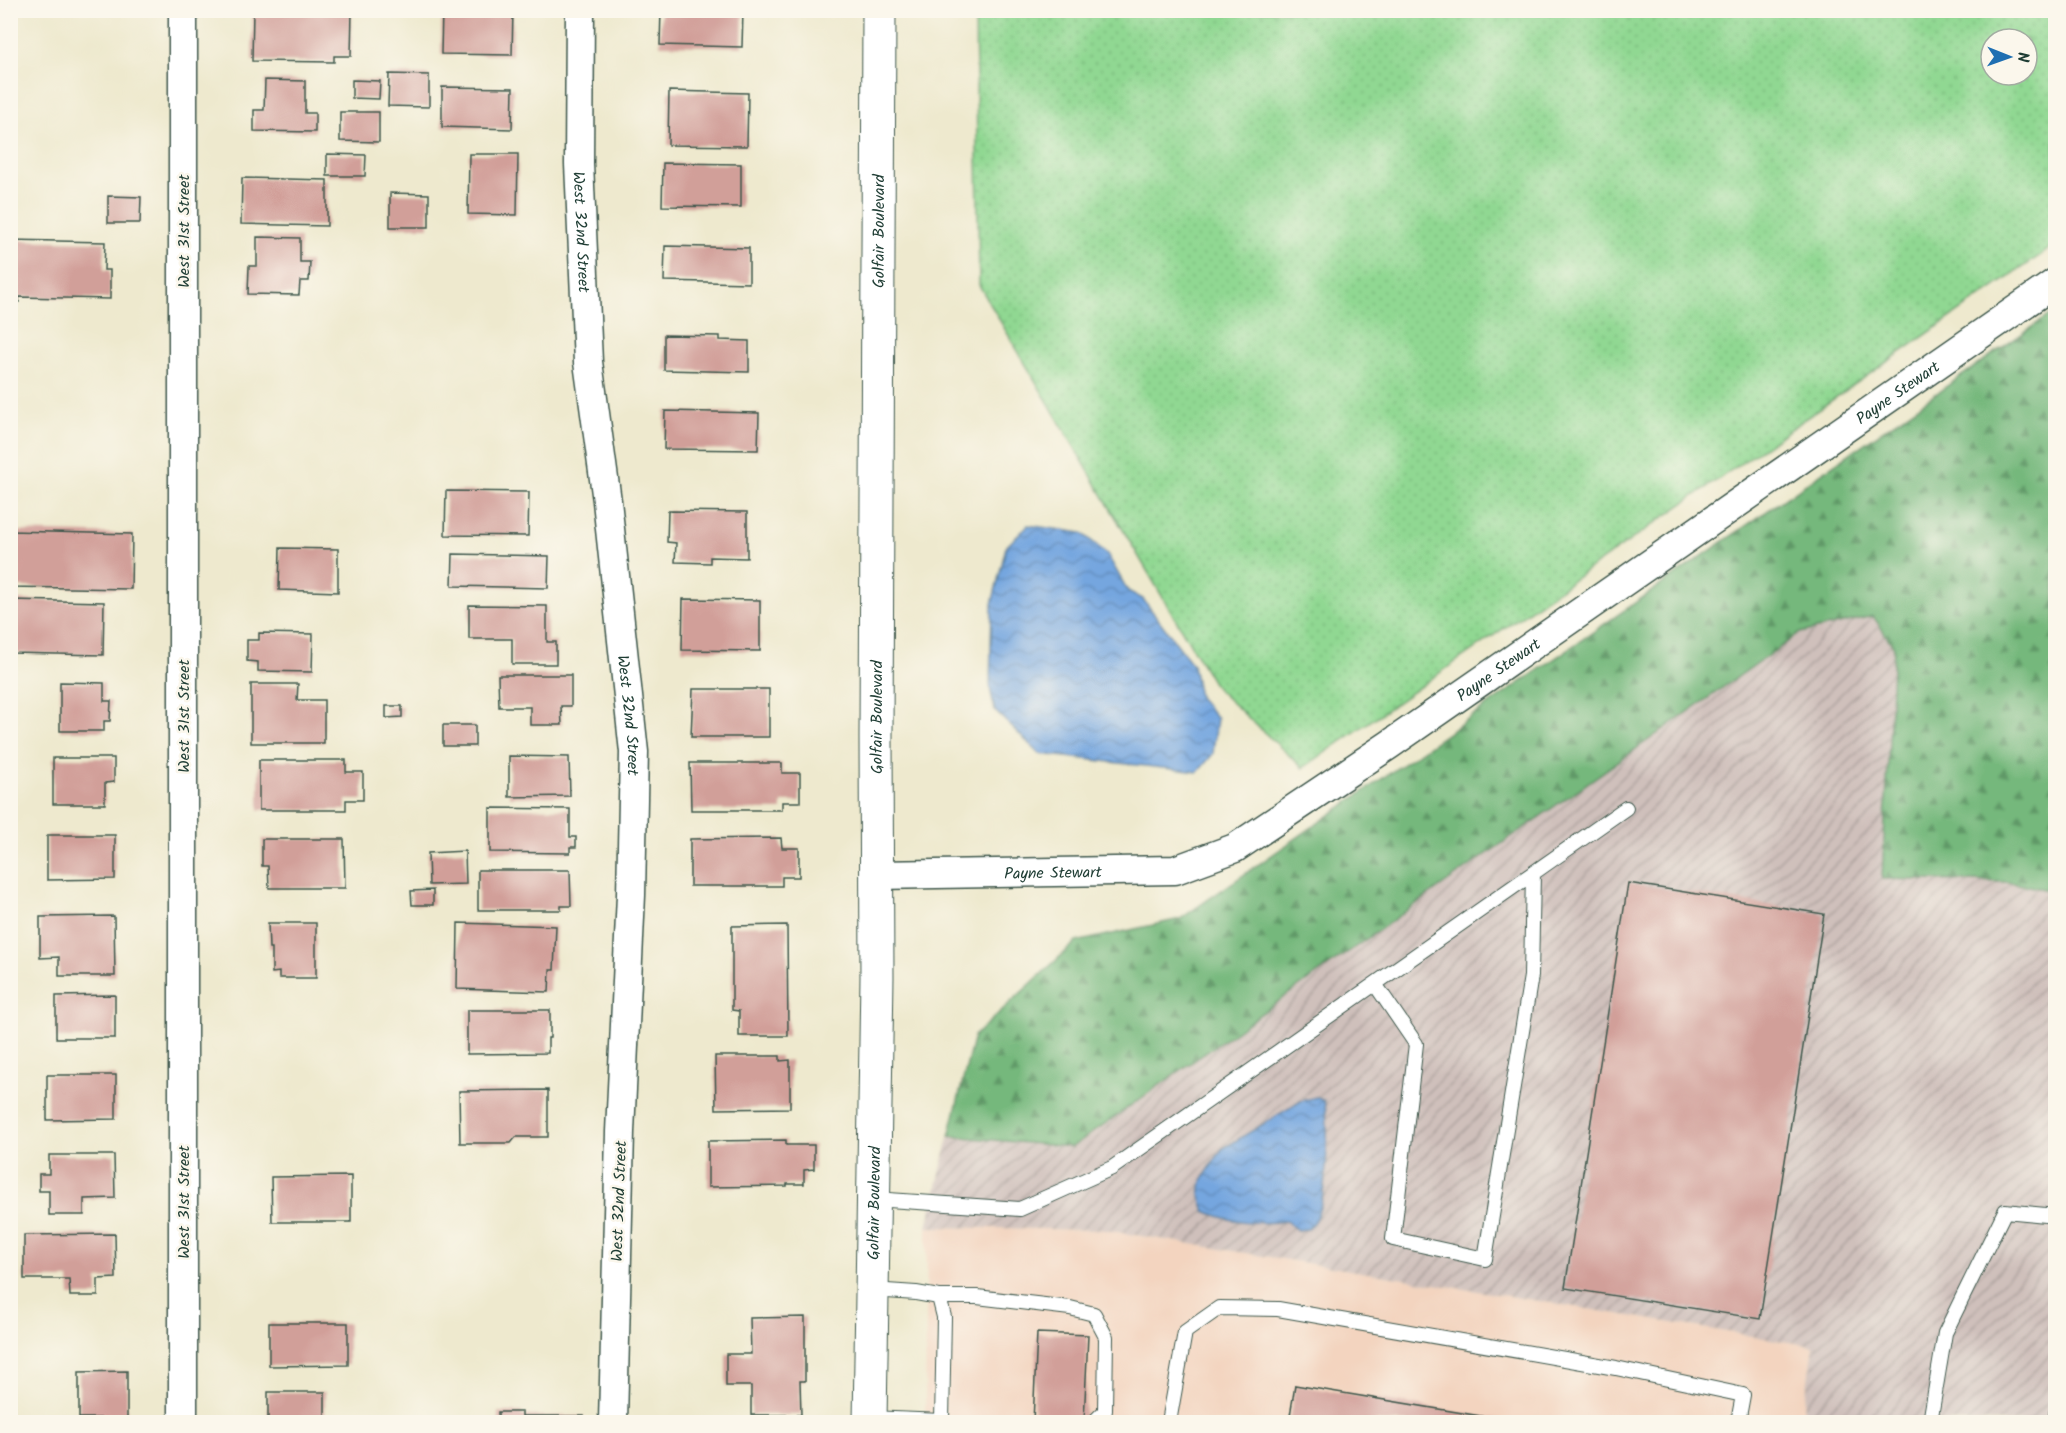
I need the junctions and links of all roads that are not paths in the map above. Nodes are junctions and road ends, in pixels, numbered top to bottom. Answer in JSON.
{"nodes":[{"id":1,"x":183,"y":10,"type":"edge"},
{"id":2,"x":580,"y":10,"type":"edge"},
{"id":3,"x":879,"y":10,"type":"edge"},
{"id":4,"x":2055,"y":282,"type":"edge"},
{"id":5,"x":1626,"y":808,"type":"dead end"},
{"id":6,"x":1533,"y":873,"type":"junction"},
{"id":7,"x":877,"y":875,"type":"junction"},
{"id":8,"x":1375,"y":984,"type":"junction"},
{"id":9,"x":874,"y":1199,"type":"junction"},
{"id":10,"x":2055,"y":1216,"type":"edge"},
{"id":11,"x":872,"y":1290,"type":"junction"},
{"id":12,"x":939,"y":1297,"type":"junction"},
{"id":13,"x":870,"y":1420,"type":"edge"},
{"id":14,"x":183,"y":1422,"type":"edge"},
{"id":15,"x":613,"y":1422,"type":"edge"},
{"id":16,"x":944,"y":1422,"type":"edge"},
{"id":17,"x":1094,"y":1422,"type":"edge"},
{"id":18,"x":1169,"y":1422,"type":"edge"},
{"id":19,"x":1738,"y":1422,"type":"edge"},
{"id":20,"x":1930,"y":1422,"type":"edge"}],
"edges":[{"from":1,"to":14,"type":"street","name":"West 31st Street"},
{"from":2,"to":15,"type":"street","name":"West 32nd Street"},
{"from":3,"to":7,"type":"main road","name":"Golfair Boulevard"},
{"from":4,"to":7,"type":"street","name":"Payne Stewart"},
{"from":5,"to":6,"type":"lane"},
{"from":6,"to":8,"type":"lane"},
{"from":6,"to":8,"type":"lane"},
{"from":7,"to":9,"type":"main road","name":"Golfair Boulevard"},
{"from":8,"to":9,"type":"lane"},
{"from":9,"to":11,"type":"main road","name":"Golfair Boulevard"},
{"from":10,"to":20,"type":"lane"},
{"from":11,"to":12,"type":"lane"},
{"from":11,"to":13,"type":"main road","name":"Golfair Boulevard"},
{"from":12,"to":16,"type":"lane"},
{"from":12,"to":17,"type":"lane"},
{"from":13,"to":16,"type":"lane"},
{"from":18,"to":19,"type":"lane"}]}
